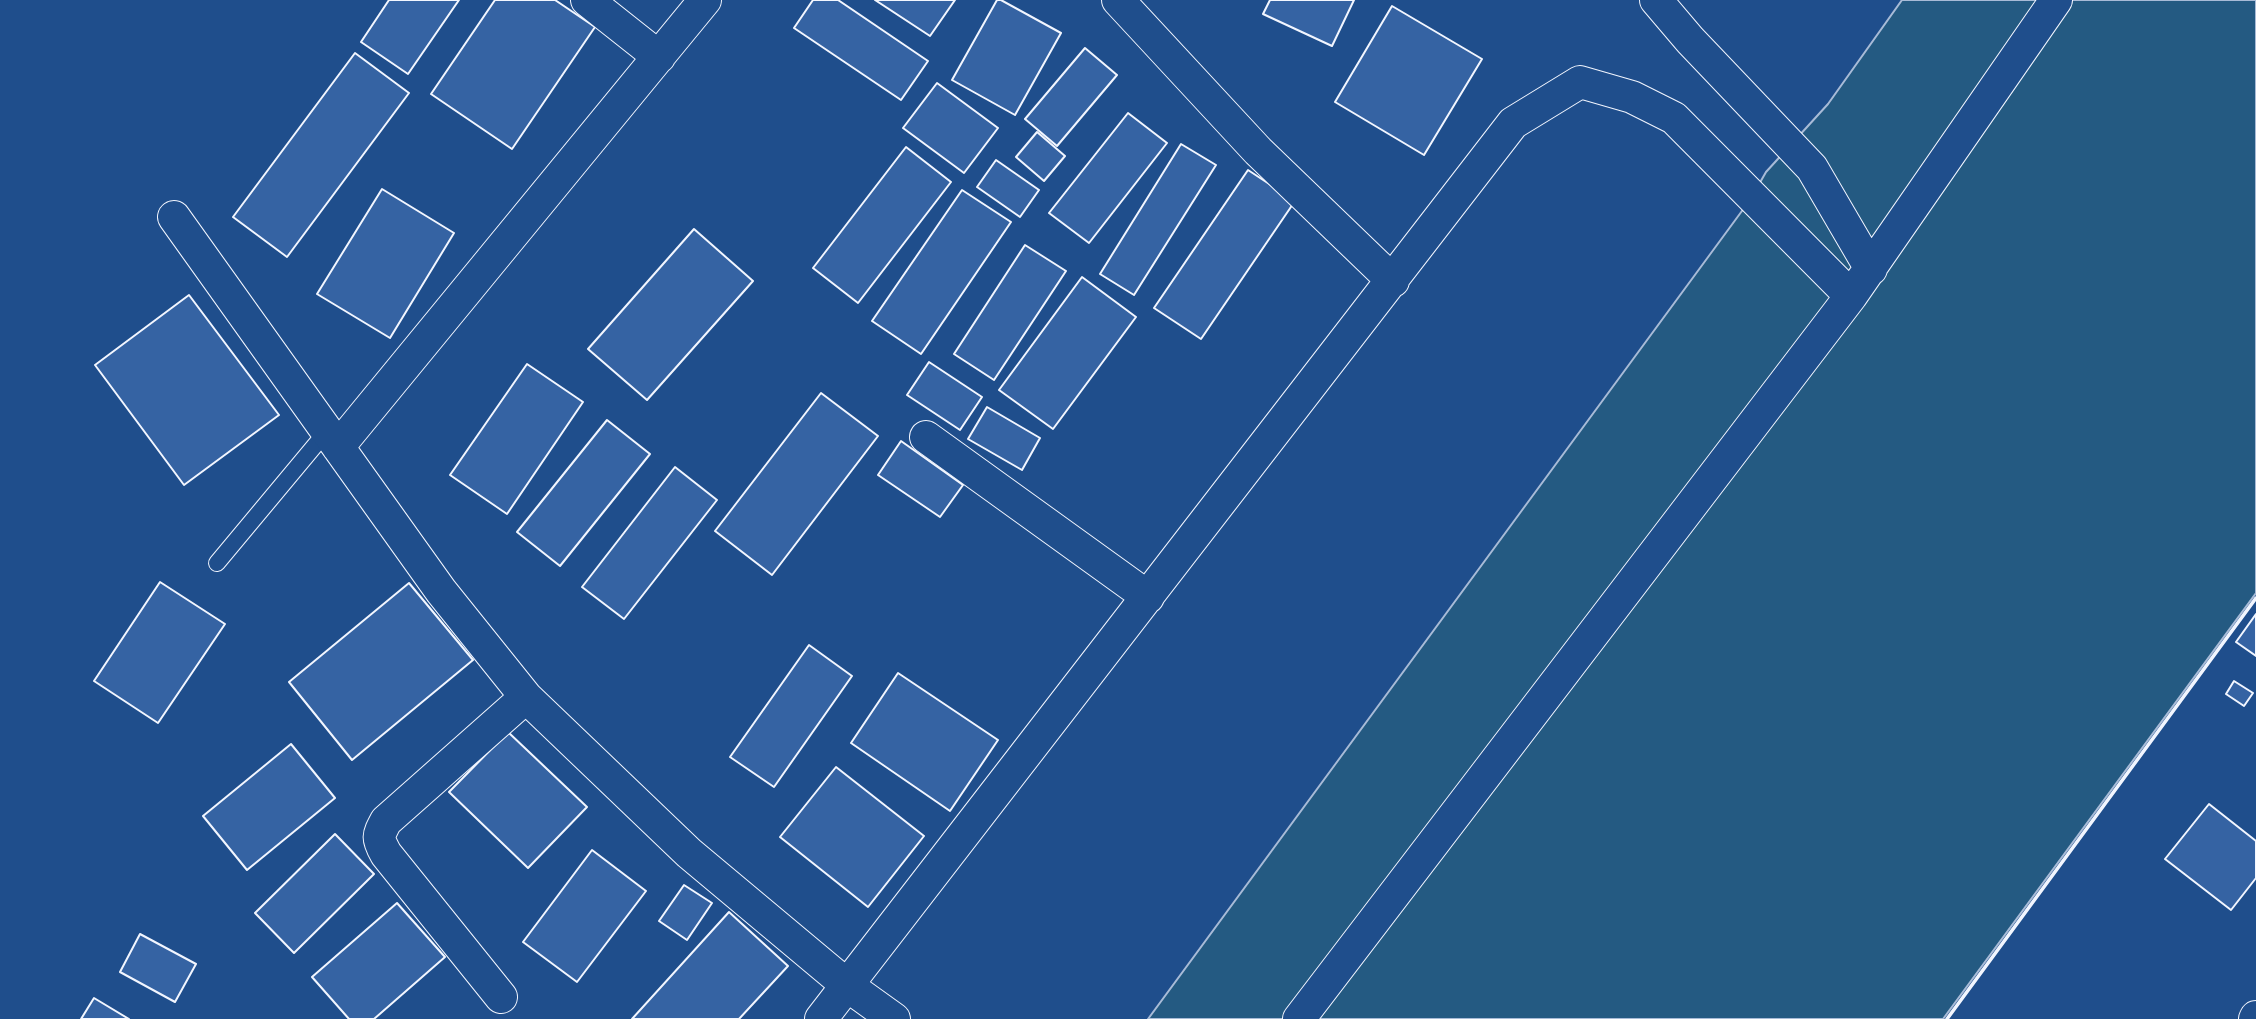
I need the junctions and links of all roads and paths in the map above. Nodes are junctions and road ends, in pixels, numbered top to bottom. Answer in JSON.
{"nodes":[{"id":1,"x":587,"y":0,"type":"edge"},
{"id":2,"x":705,"y":0,"type":"edge"},
{"id":3,"x":1656,"y":0,"type":"edge"},
{"id":4,"x":2056,"y":0,"type":"edge"},
{"id":5,"x":1123,"y":2,"type":"edge"},
{"id":6,"x":659,"y":57,"type":"junction"},
{"id":7,"x":174,"y":217,"type":"dead end"},
{"id":8,"x":1871,"y":269,"type":"junction"},
{"id":9,"x":1393,"y":281,"type":"junction"},
{"id":10,"x":1851,"y":296,"type":"junction"},
{"id":11,"x":926,"y":437,"type":"dead end"},
{"id":12,"x":333,"y":439,"type":"junction"},
{"id":13,"x":217,"y":562,"type":"dead end"},
{"id":14,"x":1148,"y":597,"type":"junction"},
{"id":15,"x":526,"y":697,"type":"junction"},
{"id":16,"x":848,"y":986,"type":"junction"},
{"id":17,"x":501,"y":997,"type":"dead end"},
{"id":18,"x":821,"y":1019,"type":"edge"},
{"id":19,"x":894,"y":1019,"type":"edge"},
{"id":20,"x":1299,"y":1019,"type":"edge"}],
"edges":[{"from":1,"to":6,"type":"street"},
{"from":2,"to":6,"type":"street"},
{"from":3,"to":8,"type":"street"},
{"from":4,"to":8,"type":"street"},
{"from":5,"to":9,"type":"street"},
{"from":6,"to":12,"type":"street"},
{"from":7,"to":12,"type":"street"},
{"from":8,"to":10,"type":"street"},
{"from":9,"to":10,"type":"street"},
{"from":9,"to":14,"type":"street"},
{"from":10,"to":20,"type":"street"},
{"from":11,"to":14,"type":"street"},
{"from":12,"to":13,"type":"lane"},
{"from":12,"to":15,"type":"street"},
{"from":14,"to":16,"type":"street"},
{"from":15,"to":16,"type":"street"},
{"from":15,"to":17,"type":"street"},
{"from":16,"to":18,"type":"street"},
{"from":16,"to":19,"type":"street"}]}
